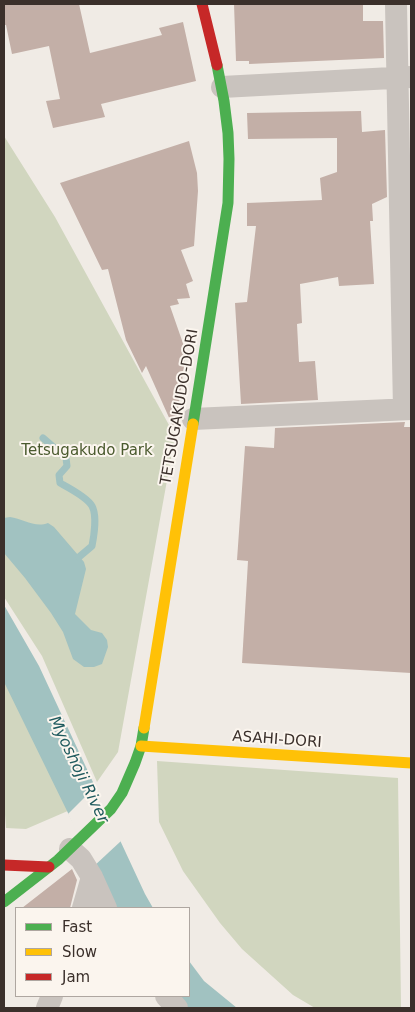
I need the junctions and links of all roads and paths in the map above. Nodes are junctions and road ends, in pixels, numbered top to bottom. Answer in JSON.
{"nodes":[{"id":1,"x":202,"y":4,"type":"edge"},
{"id":2,"x":396,"y":4,"type":"edge"},
{"id":3,"x":404,"y":78,"type":"edge"},
{"id":4,"x":222,"y":87,"type":"junction"},
{"id":5,"x":408,"y":409,"type":"edge"},
{"id":6,"x":194,"y":419,"type":"junction"},
{"id":7,"x":141,"y":746,"type":"junction"},
{"id":8,"x":411,"y":763,"type":"edge"},
{"id":9,"x":75,"y":844,"type":"junction"},
{"id":10,"x":4,"y":865,"type":"edge"},
{"id":11,"x":49,"y":867,"type":"junction"},
{"id":12,"x":92,"y":877,"type":"junction"},
{"id":13,"x":4,"y":902,"type":"edge"},
{"id":14,"x":84,"y":907,"type":"edge"},
{"id":15,"x":106,"y":907,"type":"edge"},
{"id":16,"x":167,"y":997,"type":"edge"},
{"id":17,"x":178,"y":1008,"type":"edge"}],
"edges":[{"from":1,"to":4,"type":"street","name":"TETSUGAKUDO-DORI"},
{"from":2,"to":3,"type":"street"},
{"from":3,"to":4,"type":"street"},
{"from":3,"to":5,"type":"street"},
{"from":4,"to":6,"type":"street","name":"TETSUGAKUDO-DORI"},
{"from":5,"to":6,"type":"street"},
{"from":6,"to":7,"type":"street","name":"TETSUGAKUDO-DORI"},
{"from":7,"to":8,"type":"street","name":"ASAHI-DORI"},
{"from":7,"to":9,"type":"street","name":"TETSUGAKUDO-DORI"},
{"from":9,"to":11,"type":"street"},
{"from":9,"to":12,"type":"street"},
{"from":10,"to":11,"type":"street"},
{"from":11,"to":13,"type":"street"},
{"from":12,"to":14,"type":"street"},
{"from":12,"to":15,"type":"street"},
{"from":16,"to":17,"type":"street"}]}
